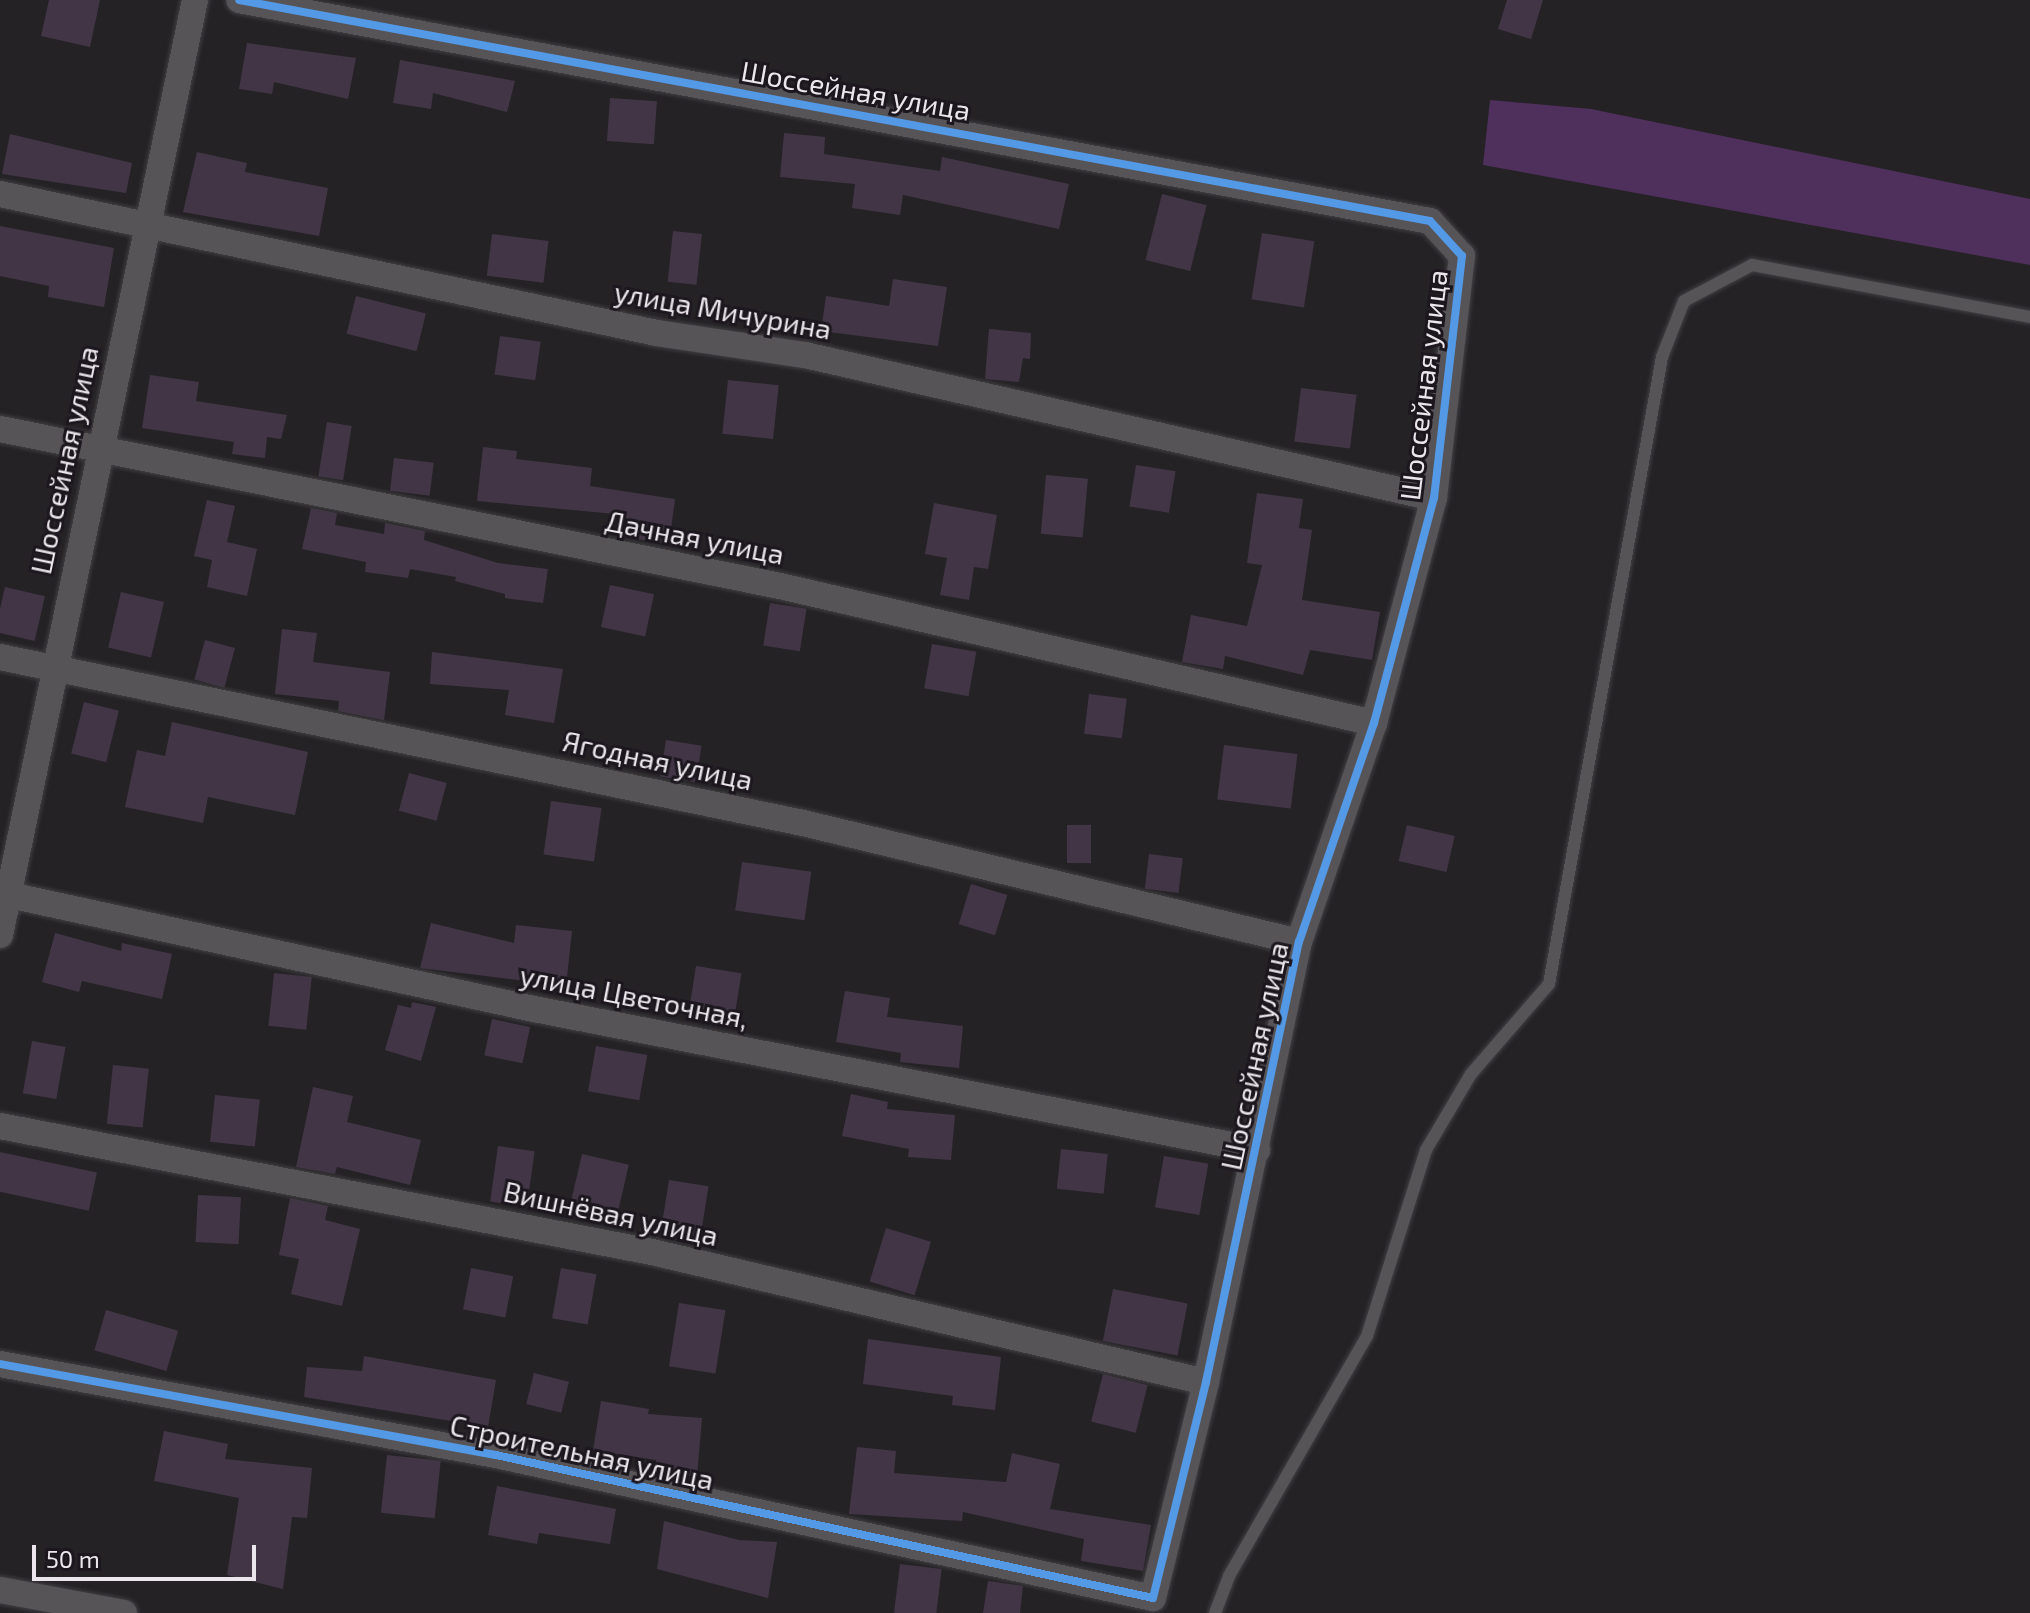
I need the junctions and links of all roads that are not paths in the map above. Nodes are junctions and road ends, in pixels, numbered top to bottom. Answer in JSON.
{"nodes":[{"id":1,"x":195,"y":0,"type":"edge"},
{"id":2,"x":239,"y":0,"type":"edge"},
{"id":3,"x":0,"y":194,"type":"edge"},
{"id":4,"x":148,"y":226,"type":"junction"},
{"id":5,"x":2030,"y":317,"type":"edge"},
{"id":6,"x":0,"y":429,"type":"edge"},
{"id":7,"x":98,"y":449,"type":"junction"},
{"id":8,"x":1434,"y":498,"type":"junction"},
{"id":9,"x":0,"y":657,"type":"edge"},
{"id":10,"x":53,"y":668,"type":"junction"},
{"id":11,"x":1374,"y":723,"type":"junction"},
{"id":12,"x":5,"y":894,"type":"edge"},
{"id":13,"x":0,"y":935,"type":"edge"},
{"id":14,"x":1299,"y":942,"type":"junction"},
{"id":15,"x":0,"y":1126,"type":"edge"},
{"id":16,"x":1257,"y":1150,"type":"junction"},
{"id":17,"x":0,"y":1364,"type":"edge"},
{"id":18,"x":1206,"y":1382,"type":"junction"},
{"id":19,"x":0,"y":1590,"type":"edge"},
{"id":20,"x":1153,"y":1598,"type":"joint"},
{"id":21,"x":124,"y":1613,"type":"edge"},
{"id":22,"x":1215,"y":1613,"type":"edge"}],
"edges":[{"from":1,"to":4,"type":"street","name":"Шоссейная улица"},
{"from":2,"to":8,"type":"street","name":"Шоссейная улица"},
{"from":3,"to":4,"type":"street","name":"улица Мичурина"},
{"from":4,"to":7,"type":"street","name":"Шоссейная улица"},
{"from":4,"to":8,"type":"street","name":"улица Мичурина"},
{"from":5,"to":22,"type":"lane"},
{"from":6,"to":7,"type":"street","name":"Дачная улица"},
{"from":7,"to":10,"type":"street","name":"Шоссейная улица"},
{"from":7,"to":11,"type":"street","name":"Дачная улица"},
{"from":8,"to":11,"type":"street","name":"Шоссейная улица"},
{"from":9,"to":10,"type":"street","name":"Ягодная улица"},
{"from":10,"to":12,"type":"street","name":"Шоссейная улица"},
{"from":10,"to":14,"type":"street","name":"Ягодная улица"},
{"from":11,"to":14,"type":"street","name":"Шоссейная улица"},
{"from":12,"to":13,"type":"street","name":"Шоссейная улица"},
{"from":12,"to":16,"type":"street","name":"улица Цветочная,"},
{"from":14,"to":16,"type":"street","name":"Шоссейная улица"},
{"from":15,"to":18,"type":"street","name":"Вишнёвая улица"},
{"from":16,"to":18,"type":"street","name":"Шоссейная улица"},
{"from":17,"to":20,"type":"street","name":"Строительная улица"},
{"from":18,"to":20,"type":"street","name":"Шоссейная улица"},
{"from":19,"to":21,"type":"street"}]}
